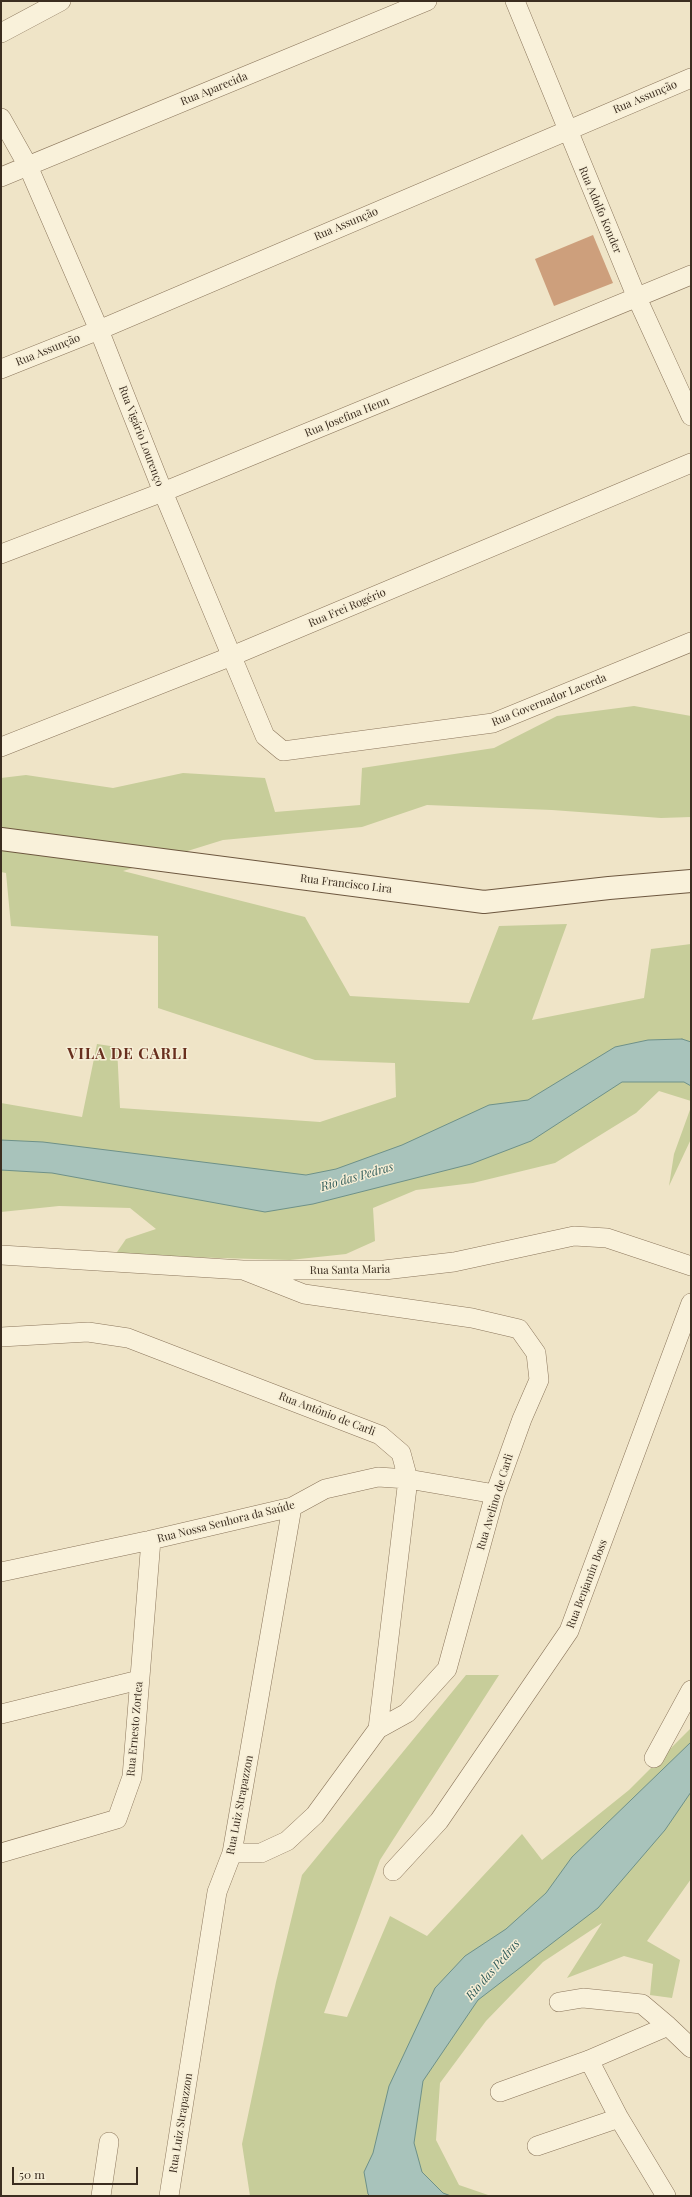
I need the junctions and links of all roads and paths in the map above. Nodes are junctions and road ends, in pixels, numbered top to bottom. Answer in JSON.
{"nodes":[{"id":1,"x":61,"y":1,"type":"edge"},
{"id":2,"x":427,"y":1,"type":"edge"},
{"id":3,"x":515,"y":1,"type":"edge"},
{"id":4,"x":1,"y":33,"type":"edge"},
{"id":5,"x":691,"y":78,"type":"edge"},
{"id":6,"x":1,"y":118,"type":"edge"},
{"id":7,"x":567,"y":130,"type":"junction"},
{"id":8,"x":28,"y":166,"type":"junction"},
{"id":9,"x":1,"y":177,"type":"edge"},
{"id":10,"x":691,"y":275,"type":"edge"},
{"id":11,"x":637,"y":298,"type":"junction"},
{"id":12,"x":99,"y":330,"type":"junction"},
{"id":13,"x":1,"y":369,"type":"edge"},
{"id":14,"x":691,"y":416,"type":"edge"},
{"id":15,"x":691,"y":463,"type":"edge"},
{"id":16,"x":163,"y":492,"type":"junction"},
{"id":17,"x":1,"y":554,"type":"edge"},
{"id":18,"x":691,"y":642,"type":"edge"},
{"id":19,"x":232,"y":656,"type":"junction"},
{"id":20,"x":1,"y":747,"type":"edge"},
{"id":21,"x":283,"y":751,"type":"joint"},
{"id":22,"x":1,"y":839,"type":"edge"},
{"id":23,"x":691,"y":881,"type":"edge"},
{"id":24,"x":1,"y":1255,"type":"edge"},
{"id":25,"x":691,"y":1266,"type":"edge"},
{"id":26,"x":243,"y":1270,"type":"junction"},
{"id":27,"x":691,"y":1303,"type":"edge"},
{"id":28,"x":1,"y":1337,"type":"edge"},
{"id":29,"x":408,"y":1478,"type":"junction"},
{"id":30,"x":495,"y":1494,"type":"junction"},
{"id":31,"x":292,"y":1507,"type":"junction"},
{"id":32,"x":151,"y":1540,"type":"junction"},
{"id":33,"x":1,"y":1572,"type":"edge"},
{"id":34,"x":139,"y":1680,"type":"junction"},
{"id":35,"x":691,"y":1690,"type":"edge"},
{"id":36,"x":1,"y":1714,"type":"edge"},
{"id":37,"x":378,"y":1730,"type":"junction"},
{"id":38,"x":654,"y":1758,"type":"dead end"},
{"id":39,"x":1,"y":1853,"type":"edge"},
{"id":40,"x":232,"y":1853,"type":"junction"},
{"id":41,"x":393,"y":1871,"type":"dead end"},
{"id":42,"x":559,"y":2002,"type":"dead end"},
{"id":43,"x":668,"y":2026,"type":"junction"},
{"id":44,"x":691,"y":2048,"type":"edge"},
{"id":45,"x":589,"y":2060,"type":"junction"},
{"id":46,"x":500,"y":2092,"type":"dead end"},
{"id":47,"x":619,"y":2118,"type":"junction"},
{"id":48,"x":109,"y":2142,"type":"dead end"},
{"id":49,"x":537,"y":2146,"type":"dead end"},
{"id":50,"x":101,"y":2196,"type":"edge"},
{"id":51,"x":169,"y":2196,"type":"edge"},
{"id":52,"x":666,"y":2196,"type":"edge"}],
"edges":[{"from":1,"to":4,"type":"street"},
{"from":2,"to":8,"type":"street","name":"Rua Aparecida"},
{"from":3,"to":7,"type":"street","name":"Rua Adolfo Konder"},
{"from":5,"to":7,"type":"street","name":"Rua Assunção"},
{"from":6,"to":8,"type":"street","name":"Rua Vigário Lourenço"},
{"from":7,"to":11,"type":"street","name":"Rua Adolfo Konder"},
{"from":7,"to":12,"type":"street","name":"Rua Assunção"},
{"from":8,"to":9,"type":"street","name":"Rua Aparecida"},
{"from":8,"to":12,"type":"street","name":"Rua Vigário Lourenço"},
{"from":10,"to":11,"type":"street","name":"Rua Josefina Henn"},
{"from":11,"to":14,"type":"street","name":"Rua Adolfo Konder"},
{"from":11,"to":16,"type":"street","name":"Rua Josefina Henn"},
{"from":12,"to":13,"type":"street","name":"Rua Assunção"},
{"from":12,"to":16,"type":"street","name":"Rua Vigário Lourenço"},
{"from":15,"to":19,"type":"street","name":"Rua Frei Rogério"},
{"from":16,"to":17,"type":"street","name":"Rua Josefina Henn"},
{"from":16,"to":19,"type":"street","name":"Rua Vigário Lourenço"},
{"from":18,"to":21,"type":"street","name":"Rua Governador Lacerda"},
{"from":19,"to":20,"type":"street","name":"Rua Frei Rogério"},
{"from":19,"to":21,"type":"street","name":"Rua Vigário Lourenço"},
{"from":22,"to":23,"type":"street","name":"Rua Francisco Lira"},
{"from":24,"to":26,"type":"street","name":"Rua Santa Maria"},
{"from":25,"to":26,"type":"street","name":"Rua Santa Maria"},
{"from":26,"to":30,"type":"street","name":"Rua Avelino de Carli"},
{"from":27,"to":41,"type":"street","name":"Rua Benjamin Boss"},
{"from":28,"to":29,"type":"street","name":"Rua Antônio de Carli"},
{"from":29,"to":30,"type":"street","name":"Rua Nossa Senhora da Saúde"},
{"from":29,"to":31,"type":"street","name":"Rua Nossa Senhora da Saúde"},
{"from":29,"to":37,"type":"street","name":"Rua Antônio de Carli"},
{"from":30,"to":37,"type":"street","name":"Rua Avelino de Carli"},
{"from":31,"to":32,"type":"street","name":"Rua Nossa Senhora da Saúde"},
{"from":31,"to":40,"type":"street","name":"Rua Luiz Strapazzon"},
{"from":32,"to":33,"type":"street","name":"Rua Nossa Senhora da Saúde"},
{"from":32,"to":34,"type":"street","name":"Rua Ernesto Zortea"},
{"from":34,"to":36,"type":"street"},
{"from":34,"to":39,"type":"street","name":"Rua Ernesto Zortea"},
{"from":35,"to":38,"type":"street"},
{"from":37,"to":40,"type":"street","name":"Rua Avelino de Carli"},
{"from":40,"to":51,"type":"street","name":"Rua Luiz Strapazzon"},
{"from":42,"to":43,"type":"street"},
{"from":43,"to":44,"type":"street"},
{"from":43,"to":45,"type":"street"},
{"from":45,"to":46,"type":"street"},
{"from":45,"to":47,"type":"street"},
{"from":47,"to":49,"type":"street"},
{"from":47,"to":52,"type":"street"},
{"from":48,"to":50,"type":"street"}]}
